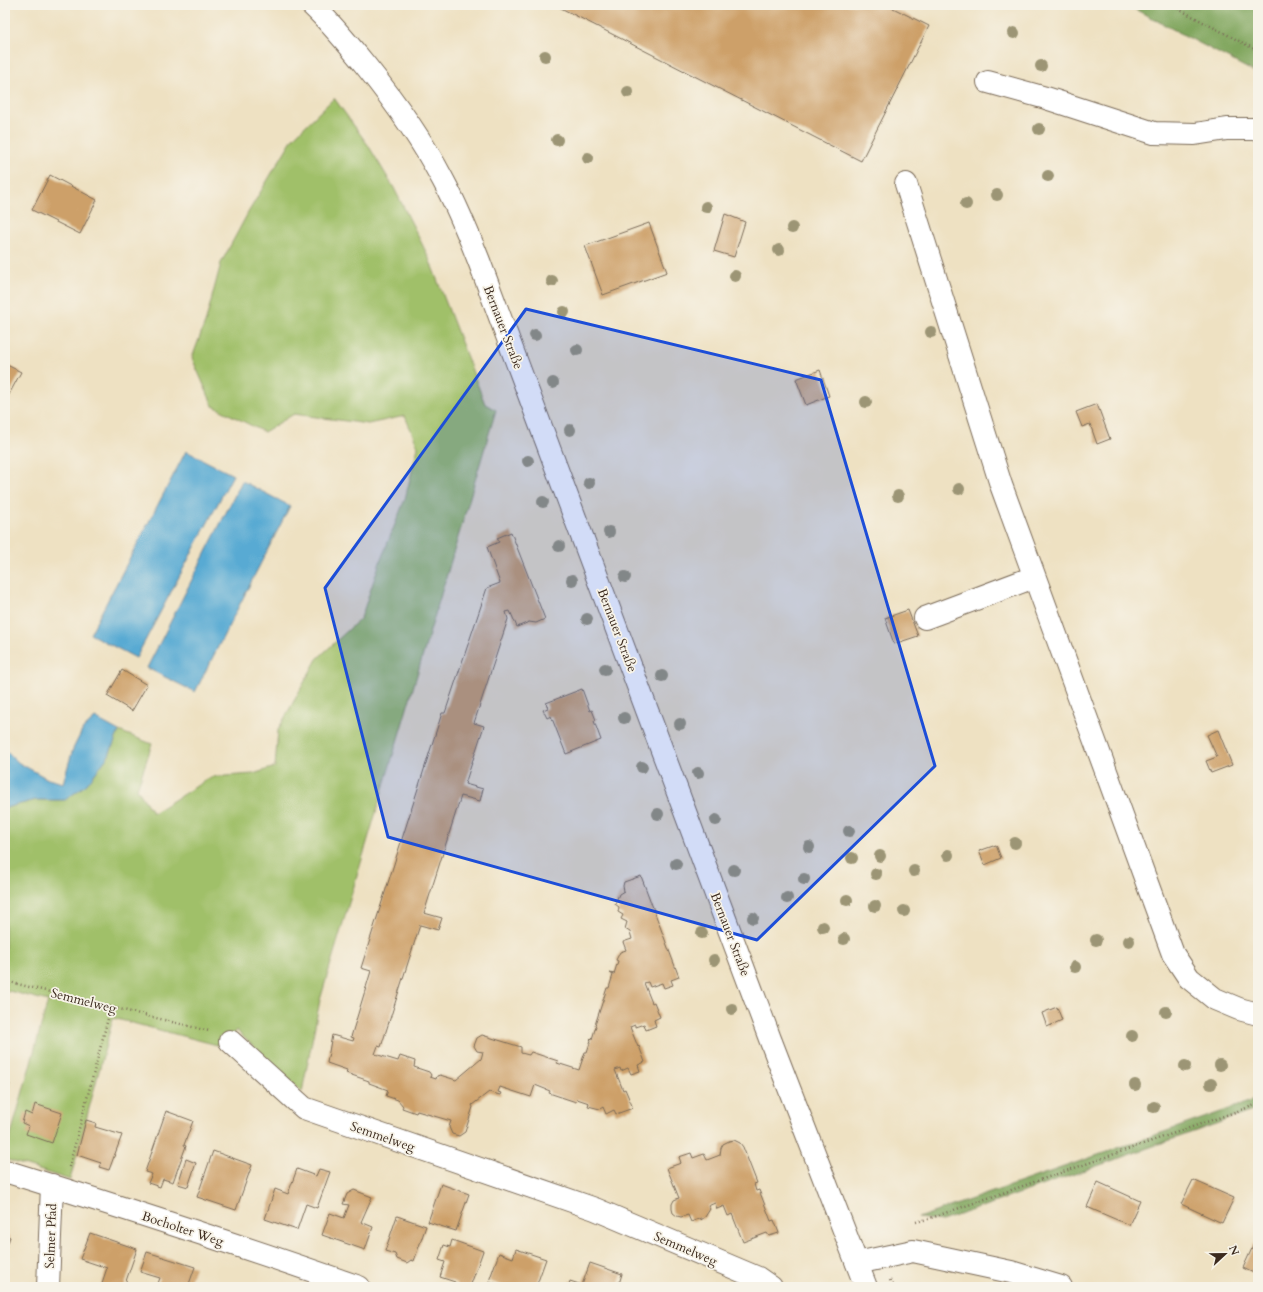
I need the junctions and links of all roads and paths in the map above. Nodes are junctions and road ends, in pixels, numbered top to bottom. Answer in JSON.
{"nodes":[{"id":1,"x":312,"y":5,"type":"edge"},
{"id":2,"x":1171,"y":5,"type":"edge"},
{"id":3,"x":1258,"y":51,"type":"edge"},
{"id":4,"x":988,"y":82,"type":"dead end"},
{"id":5,"x":1258,"y":129,"type":"edge"},
{"id":6,"x":906,"y":184,"type":"dead end"},
{"id":7,"x":1034,"y":577,"type":"junction"},
{"id":8,"x":925,"y":618,"type":"dead end"},
{"id":9,"x":5,"y":981,"type":"edge"},
{"id":10,"x":111,"y":1007,"type":"junction"},
{"id":11,"x":1258,"y":1014,"type":"edge"},
{"id":12,"x":230,"y":1041,"type":"joint"},
{"id":13,"x":1258,"y":1104,"type":"edge"},
{"id":14,"x":69,"y":1168,"type":"dead end"},
{"id":15,"x":5,"y":1171,"type":"edge"},
{"id":16,"x":52,"y":1185,"type":"junction"},
{"id":17,"x":916,"y":1222,"type":"dead end"},
{"id":18,"x":857,"y":1263,"type":"junction"},
{"id":19,"x":48,"y":1287,"type":"edge"},
{"id":20,"x":359,"y":1287,"type":"edge"},
{"id":21,"x":771,"y":1287,"type":"edge"},
{"id":22,"x":866,"y":1287,"type":"edge"},
{"id":23,"x":1061,"y":1287,"type":"edge"}],
"edges":[{"from":1,"to":18,"type":"main road","name":"Bernauer Straße"},
{"from":2,"to":3,"type":"path"},
{"from":4,"to":5,"type":"main road"},
{"from":6,"to":7,"type":"main road"},
{"from":7,"to":8,"type":"main road"},
{"from":7,"to":11,"type":"main road"},
{"from":9,"to":10,"type":"path","name":"Semmelweg"},
{"from":10,"to":12,"type":"path","name":"Semmelweg"},
{"from":10,"to":14,"type":"path"},
{"from":12,"to":21,"type":"main road","name":"Semmelweg"},
{"from":13,"to":17,"type":"path"},
{"from":15,"to":16,"type":"main road","name":"Bocholter Weg"},
{"from":16,"to":19,"type":"main road","name":"Selmer Pfad"},
{"from":16,"to":20,"type":"main road","name":"Bocholter Weg"},
{"from":18,"to":22,"type":"main road","name":"Bernauer Straße"},
{"from":18,"to":23,"type":"main road"}]}
